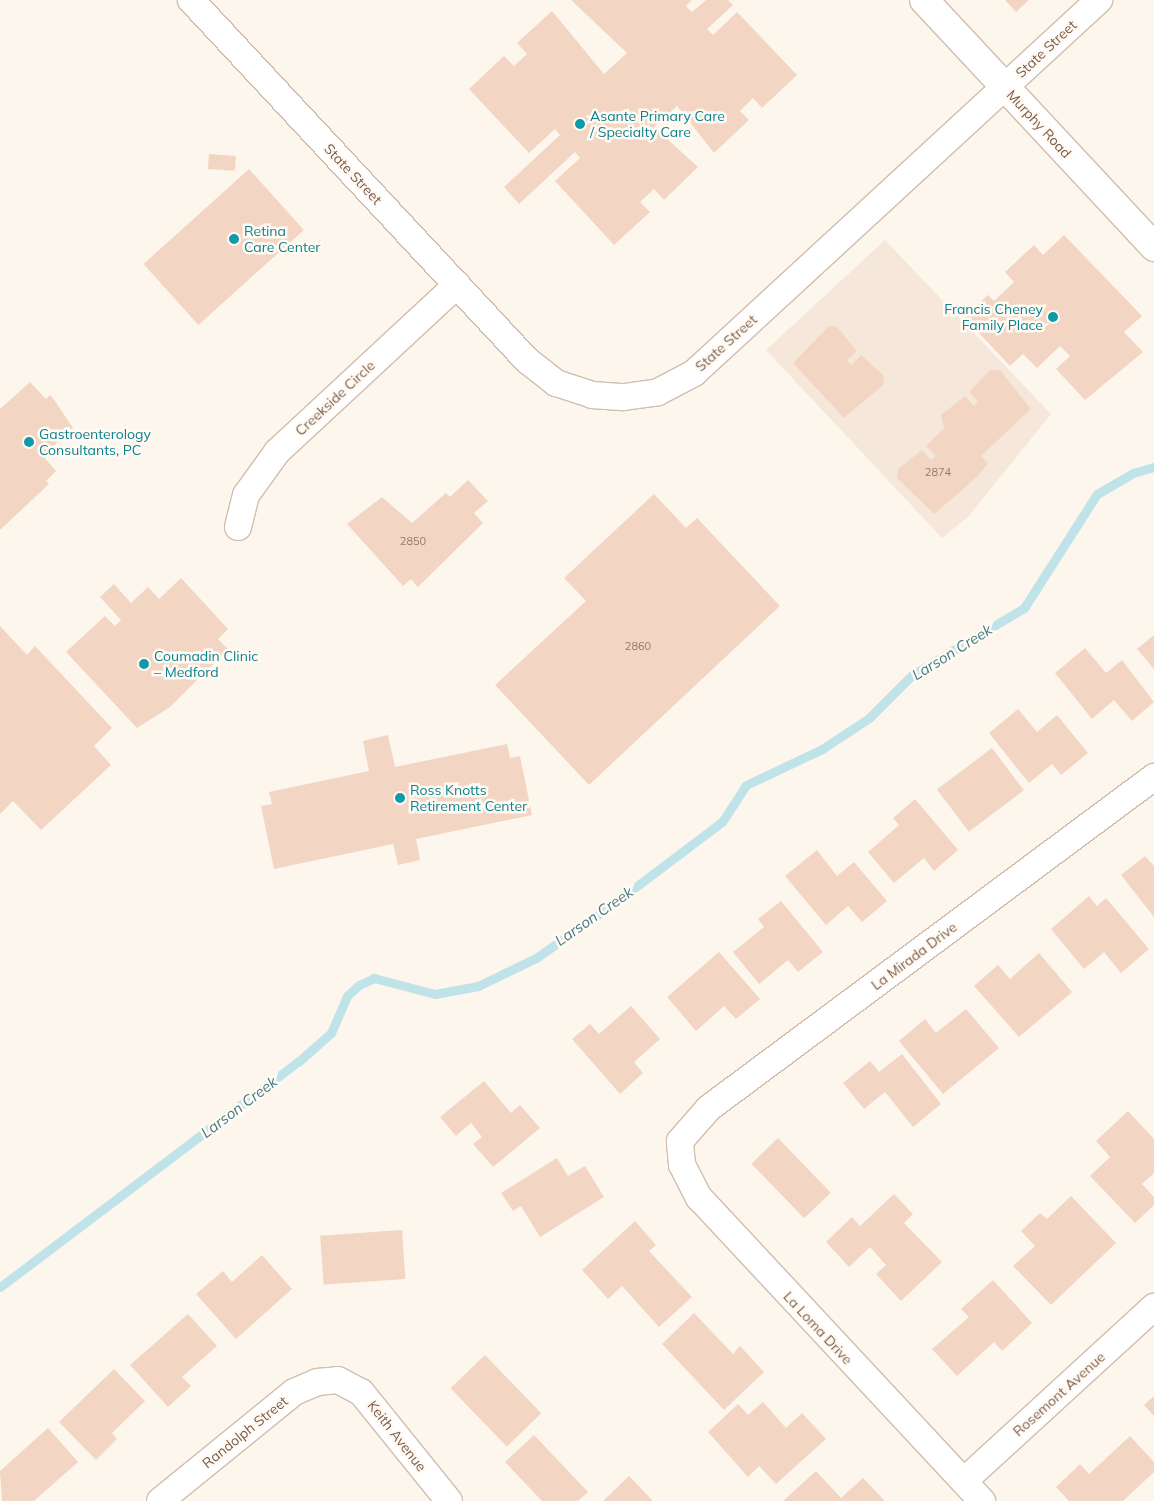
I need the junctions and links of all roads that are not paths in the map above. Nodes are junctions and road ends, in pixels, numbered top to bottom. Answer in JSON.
{"nodes":[{"id":1,"x":191,"y":0,"type":"edge"},
{"id":2,"x":924,"y":0,"type":"edge"},
{"id":3,"x":1099,"y":0,"type":"edge"},
{"id":4,"x":1005,"y":87,"type":"junction"},
{"id":5,"x":1154,"y":247,"type":"edge"},
{"id":6,"x":457,"y":285,"type":"junction"},
{"id":7,"x":238,"y":527,"type":"dead end"},
{"id":8,"x":1154,"y":777,"type":"edge"},
{"id":9,"x":680,"y":1141,"type":"joint"},
{"id":10,"x":1154,"y":1307,"type":"edge"},
{"id":11,"x":338,"y":1380,"type":"joint"},
{"id":12,"x":964,"y":1481,"type":"junction"},
{"id":13,"x":160,"y":1501,"type":"edge"},
{"id":14,"x":449,"y":1501,"type":"edge"},
{"id":15,"x":982,"y":1501,"type":"edge"}],
"edges":[{"from":1,"to":6,"type":"street","name":"State Street"},
{"from":2,"to":4,"type":"street","name":"Murphy Road"},
{"from":3,"to":4,"type":"street","name":"State Street"},
{"from":4,"to":5,"type":"street","name":"Murphy Road"},
{"from":4,"to":6,"type":"street","name":"State Street"},
{"from":6,"to":7,"type":"street","name":"Creekside Circle"},
{"from":8,"to":9,"type":"street","name":"La Mirada Drive"},
{"from":9,"to":12,"type":"street","name":"La Loma Drive"},
{"from":10,"to":12,"type":"street","name":"Rosemont Avenue"},
{"from":11,"to":13,"type":"street","name":"Randolph Street"},
{"from":11,"to":14,"type":"street","name":"Keith Avenue"},
{"from":12,"to":15,"type":"street","name":"La Loma Drive"}]}
